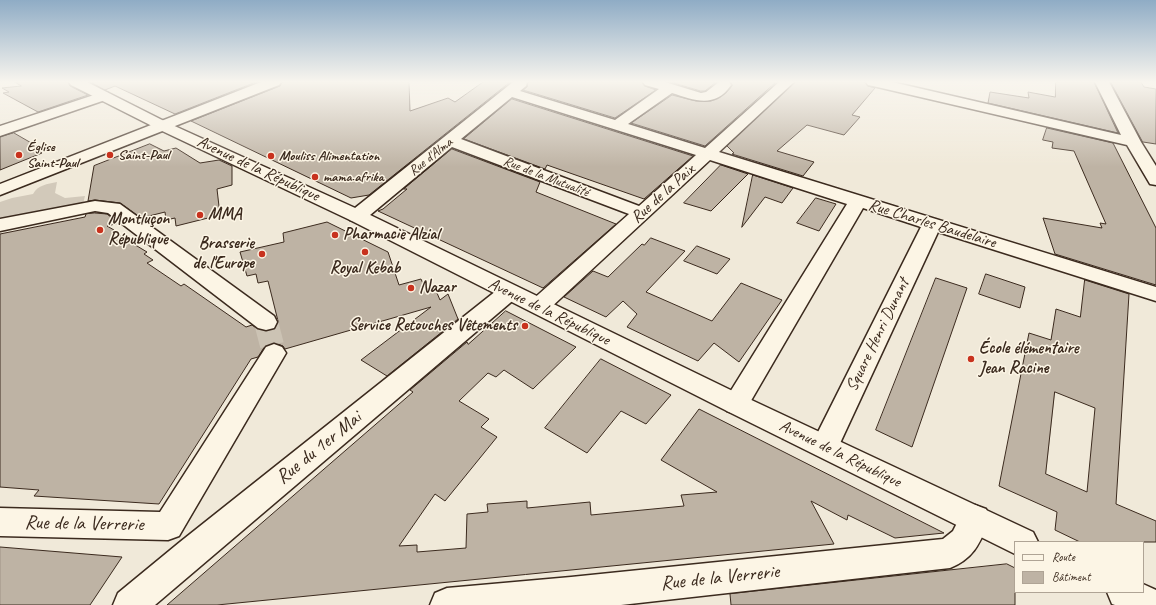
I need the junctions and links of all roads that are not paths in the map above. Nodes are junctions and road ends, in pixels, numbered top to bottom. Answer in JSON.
{"nodes":[{"id":1,"x":61,"y":110,"type":"edge"},
{"id":2,"x":131,"y":110,"type":"edge"},
{"id":3,"x":203,"y":110,"type":"edge"},
{"id":4,"x":488,"y":110,"type":"edge"},
{"id":5,"x":578,"y":110,"type":"edge"},
{"id":6,"x":638,"y":110,"type":"edge"},
{"id":7,"x":756,"y":110,"type":"edge"},
{"id":8,"x":995,"y":110,"type":"edge"},
{"id":9,"x":1117,"y":110,"type":"edge"},
{"id":10,"x":617,"y":125,"type":"junction"},
{"id":11,"x":163,"y":126,"type":"junction"},
{"id":12,"x":0,"y":131,"type":"edge"},
{"id":13,"x":451,"y":141,"type":"junction"},
{"id":14,"x":1133,"y":142,"type":"junction"},
{"id":15,"x":708,"y":154,"type":"junction"},
{"id":16,"x":1156,"y":180,"type":"edge"},
{"id":17,"x":0,"y":190,"type":"edge"},
{"id":18,"x":858,"y":201,"type":"junction"},
{"id":19,"x":642,"y":213,"type":"junction"},
{"id":20,"x":357,"y":216,"type":"junction"},
{"id":21,"x":932,"y":224,"type":"junction"},
{"id":22,"x":0,"y":225,"type":"edge"},
{"id":23,"x":509,"y":292,"type":"junction"},
{"id":24,"x":1156,"y":294,"type":"edge"},
{"id":25,"x":539,"y":306,"type":"junction"},
{"id":26,"x":266,"y":322,"type":"tunnel mouth"},
{"id":27,"x":274,"y":353,"type":"dead end"},
{"id":28,"x":736,"y":404,"type":"junction"},
{"id":29,"x":825,"y":446,"type":"junction"},
{"id":30,"x":975,"y":519,"type":"junction"},
{"id":31,"x":0,"y":522,"type":"edge"},
{"id":32,"x":168,"y":526,"type":"junction"},
{"id":33,"x":1020,"y":541,"type":"edge"},
{"id":34,"x":191,"y":553,"type":"junction"},
{"id":35,"x":1126,"y":593,"type":"edge"},
{"id":36,"x":584,"y":599,"type":"edge"},
{"id":37,"x":130,"y":605,"type":"edge"},
{"id":38,"x":447,"y":605,"type":"edge"},
{"id":39,"x":1151,"y":605,"type":"edge"}],
"edges":[{"from":1,"to":12,"type":"street"},
{"from":2,"to":11,"type":"street","name":"Avenue de la République"},
{"from":3,"to":11,"type":"street"},
{"from":4,"to":13,"type":"street","name":"Rue d'Alma"},
{"from":5,"to":10,"type":"street","name":"Rue Charles Baudelaire"},
{"from":6,"to":10,"type":"street"},
{"from":7,"to":15,"type":"street","name":"Rue de la Paix"},
{"from":8,"to":14,"type":"street"},
{"from":9,"to":14,"type":"street"},
{"from":10,"to":15,"type":"street","name":"Rue Charles Baudelaire"},
{"from":11,"to":17,"type":"street"},
{"from":11,"to":20,"type":"street","name":"Avenue de la République"},
{"from":13,"to":19,"type":"street","name":"Rue de la Mutualité"},
{"from":13,"to":20,"type":"street","name":"Rue d'Alma"},
{"from":14,"to":16,"type":"street"},
{"from":15,"to":18,"type":"street","name":"Rue Charles Baudelaire"},
{"from":15,"to":19,"type":"street","name":"Rue de la Paix"},
{"from":18,"to":21,"type":"street","name":"Rue Charles Baudelaire"},
{"from":18,"to":28,"type":"street"},
{"from":19,"to":25,"type":"street","name":"Rue de la Paix"},
{"from":20,"to":23,"type":"street","name":"Avenue de la République"},
{"from":21,"to":24,"type":"street","name":"Rue Charles Baudelaire"},
{"from":21,"to":29,"type":"street","name":"Square Henri Dunant"},
{"from":22,"to":26,"type":"street"},
{"from":23,"to":25,"type":"street","name":"Avenue de la République"},
{"from":23,"to":34,"type":"street","name":"Rue du 1er Mai"},
{"from":25,"to":28,"type":"street","name":"Avenue de la République"},
{"from":27,"to":32,"type":"street"},
{"from":28,"to":29,"type":"street","name":"Avenue de la République"},
{"from":29,"to":30,"type":"street","name":"Avenue de la République"},
{"from":30,"to":33,"type":"street","name":"Avenue de la République"},
{"from":30,"to":36,"type":"street","name":"Rue de la Verrerie"},
{"from":31,"to":32,"type":"street","name":"Rue de la Verrerie"},
{"from":32,"to":34,"type":"street"},
{"from":34,"to":37,"type":"street","name":"Rue du 1er Mai"},
{"from":35,"to":39,"type":"street"},
{"from":36,"to":38,"type":"street","name":"Rue de la Verrerie"}]}
